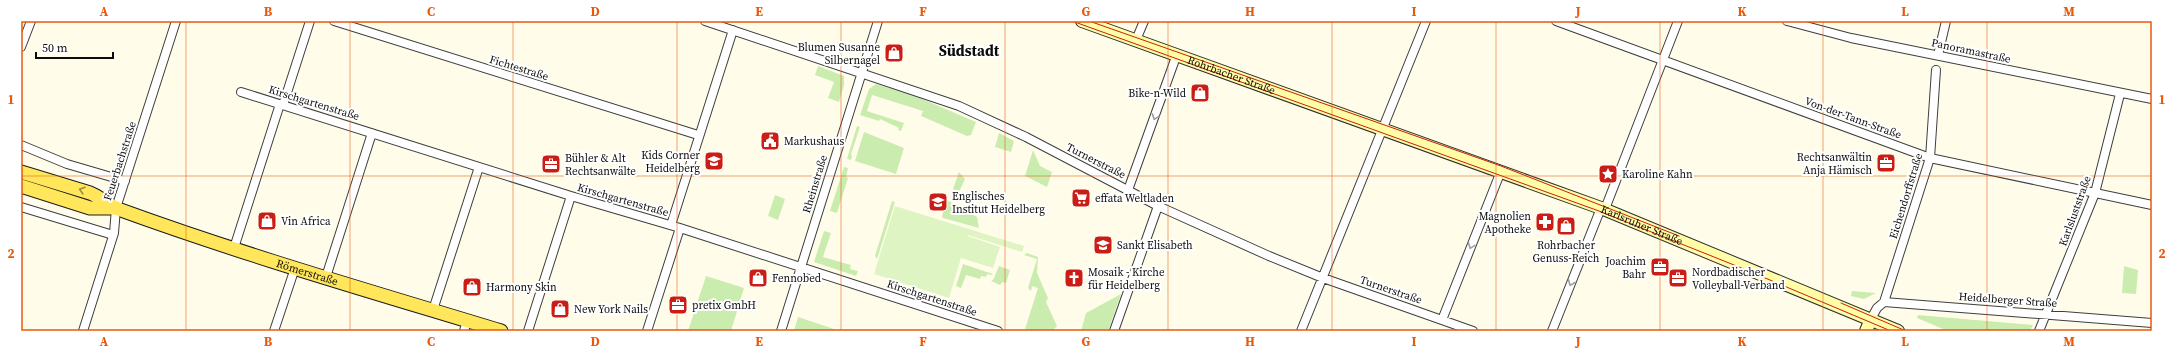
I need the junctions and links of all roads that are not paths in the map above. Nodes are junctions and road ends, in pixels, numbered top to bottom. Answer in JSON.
{"nodes":[{"id":1,"x":31,"y":21,"type":"edge"},
{"id":2,"x":176,"y":21,"type":"edge"},
{"id":3,"x":310,"y":21,"type":"edge"},
{"id":4,"x":334,"y":21,"type":"edge"},
{"id":5,"x":705,"y":21,"type":"edge"},
{"id":6,"x":878,"y":21,"type":"edge"},
{"id":7,"x":1082,"y":21,"type":"edge"},
{"id":8,"x":1144,"y":21,"type":"edge"},
{"id":9,"x":1426,"y":21,"type":"edge"},
{"id":10,"x":1556,"y":21,"type":"edge"},
{"id":11,"x":1678,"y":21,"type":"edge"},
{"id":12,"x":1787,"y":21,"type":"edge"},
{"id":13,"x":1946,"y":21,"type":"edge"},
{"id":14,"x":733,"y":30,"type":"junction"},
{"id":15,"x":1136,"y":40,"type":"junction"},
{"id":16,"x":21,"y":48,"type":"edge"},
{"id":17,"x":1177,"y":54,"type":"junction"},
{"id":18,"x":1938,"y":55,"type":"junction"},
{"id":19,"x":1664,"y":60,"type":"junction"},
{"id":20,"x":1936,"y":70,"type":"dead end"},
{"id":21,"x":861,"y":73,"type":"junction"},
{"id":22,"x":241,"y":92,"type":"dead end"},
{"id":23,"x":2120,"y":94,"type":"junction"},
{"id":24,"x":2152,"y":99,"type":"edge"},
{"id":25,"x":282,"y":105,"type":"junction"},
{"id":26,"x":1383,"y":128,"type":"junction"},
{"id":27,"x":372,"y":133,"type":"junction"},
{"id":28,"x":698,"y":135,"type":"junction"},
{"id":29,"x":21,"y":145,"type":"edge"},
{"id":30,"x":1930,"y":158,"type":"junction"},
{"id":31,"x":479,"y":167,"type":"junction"},
{"id":32,"x":1501,"y":171,"type":"junction"},
{"id":33,"x":21,"y":172,"type":"edge"},
{"id":34,"x":125,"y":181,"type":"junction"},
{"id":35,"x":21,"y":186,"type":"edge"},
{"id":36,"x":1128,"y":190,"type":"junction"},
{"id":37,"x":2095,"y":193,"type":"junction"},
{"id":38,"x":571,"y":196,"type":"junction"},
{"id":39,"x":2152,"y":205,"type":"edge"},
{"id":40,"x":1158,"y":206,"type":"junction"},
{"id":41,"x":21,"y":208,"type":"edge"},
{"id":42,"x":116,"y":208,"type":"junction"},
{"id":43,"x":1603,"y":209,"type":"junction"},
{"id":44,"x":671,"y":225,"type":"junction"},
{"id":45,"x":680,"y":228,"type":"junction"},
{"id":46,"x":113,"y":235,"type":"junction"},
{"id":47,"x":234,"y":248,"type":"junction"},
{"id":48,"x":295,"y":268,"type":"junction"},
{"id":49,"x":801,"y":268,"type":"junction"},
{"id":50,"x":326,"y":277,"type":"junction"},
{"id":51,"x":1323,"y":278,"type":"junction"},
{"id":52,"x":1884,"y":302,"type":"junction"},
{"id":53,"x":433,"y":310,"type":"junction"},
{"id":54,"x":2047,"y":314,"type":"junction"},
{"id":55,"x":1871,"y":319,"type":"junction"},
{"id":56,"x":1442,"y":320,"type":"junction"},
{"id":57,"x":2152,"y":323,"type":"edge"},
{"id":58,"x":466,"y":326,"type":"edge"},
{"id":59,"x":83,"y":331,"type":"edge"},
{"id":60,"x":274,"y":331,"type":"edge"},
{"id":61,"x":501,"y":331,"type":"edge"},
{"id":62,"x":528,"y":331,"type":"edge"},
{"id":63,"x":647,"y":331,"type":"edge"},
{"id":64,"x":780,"y":331,"type":"edge"},
{"id":65,"x":998,"y":331,"type":"edge"},
{"id":66,"x":1114,"y":331,"type":"edge"},
{"id":67,"x":1301,"y":331,"type":"edge"},
{"id":68,"x":1473,"y":331,"type":"edge"},
{"id":69,"x":1552,"y":331,"type":"edge"},
{"id":70,"x":1866,"y":331,"type":"edge"},
{"id":71,"x":1898,"y":331,"type":"edge"},
{"id":72,"x":2039,"y":331,"type":"edge"}],
"edges":[{"from":1,"to":16,"type":"street"},
{"from":2,"to":34,"type":"street","name":"Feuerbachstraße"},
{"from":3,"to":25,"type":"street"},
{"from":4,"to":28,"type":"street","name":"Fichtestraße"},
{"from":5,"to":14,"type":"street","name":"Turnerstraße"},
{"from":6,"to":21,"type":"street","name":"Rheinstraße"},
{"from":7,"to":15,"type":"main road","name":"Rohrbacher Straße"},
{"from":8,"to":15,"type":"street"},
{"from":9,"to":26,"type":"street"},
{"from":10,"to":19,"type":"street","name":"Von-der-Tann-Straße"},
{"from":11,"to":19,"type":"street"},
{"from":12,"to":18,"type":"street","name":"Panoramastraße"},
{"from":13,"to":18,"type":"street"},
{"from":14,"to":21,"type":"street","name":"Turnerstraße"},
{"from":14,"to":28,"type":"street"},
{"from":15,"to":17,"type":"main road","name":"Rohrbacher Straße"},
{"from":17,"to":26,"type":"main road","name":"Rohrbacher Straße"},
{"from":17,"to":36,"type":"street","one_way":true},
{"from":18,"to":23,"type":"street","name":"Panoramastraße"},
{"from":19,"to":30,"type":"street","name":"Von-der-Tann-Straße"},
{"from":19,"to":43,"type":"street"},
{"from":20,"to":30,"type":"street","name":"Eichendorffstraße"},
{"from":21,"to":36,"type":"street","name":"Turnerstraße"},
{"from":21,"to":49,"type":"street","name":"Rheinstraße"},
{"from":22,"to":25,"type":"street","name":"Kirschgartenstraße"},
{"from":23,"to":24,"type":"street","name":"Panoramastraße"},
{"from":23,"to":37,"type":"street","name":"Karlsluststraße"},
{"from":25,"to":27,"type":"street","name":"Kirschgartenstraße"},
{"from":25,"to":47,"type":"street"},
{"from":26,"to":32,"type":"main road","name":"Karlsruher Straße"},
{"from":26,"to":51,"type":"street"},
{"from":27,"to":31,"type":"street","name":"Kirschgartenstraße"},
{"from":27,"to":50,"type":"street"},
{"from":28,"to":44,"type":"street"},
{"from":29,"to":34,"type":"street"},
{"from":30,"to":37,"type":"street","name":"Von-der-Tann-Straße"},
{"from":30,"to":52,"type":"street","name":"Eichendorffstraße"},
{"from":31,"to":38,"type":"street","name":"Kirschgartenstraße"},
{"from":31,"to":53,"type":"street"},
{"from":32,"to":43,"type":"main road","name":"Karlsruher Straße"},
{"from":32,"to":56,"type":"street","one_way":true},
{"from":42,"to":33,"type":"main road","name":"Römerstraße","one_way":true},
{"from":34,"to":42,"type":"street","name":"Feuerbachstraße"},
{"from":35,"to":42,"type":"main road","name":"Römerstraße"},
{"from":36,"to":40,"type":"street","name":"Turnerstraße"},
{"from":37,"to":39,"type":"street","name":"Von-der-Tann-Straße"},
{"from":37,"to":54,"type":"street","name":"Karlsluststraße"},
{"from":38,"to":44,"type":"street","name":"Kirschgartenstraße"},
{"from":38,"to":62,"type":"street"},
{"from":40,"to":51,"type":"street","name":"Turnerstraße"},
{"from":40,"to":66,"type":"street"},
{"from":41,"to":46,"type":"street"},
{"from":42,"to":46,"type":"street","name":"Feuerbachstraße"},
{"from":42,"to":47,"type":"main road","name":"Römerstraße"},
{"from":43,"to":55,"type":"main road","name":"Karlsruher Straße"},
{"from":43,"to":69,"type":"street","one_way":true},
{"from":44,"to":45,"type":"street","name":"Kirschgartenstraße"},
{"from":45,"to":49,"type":"street","name":"Kirschgartenstraße"},
{"from":45,"to":63,"type":"street"},
{"from":46,"to":59,"type":"street","name":"Feuerbachstraße"},
{"from":47,"to":48,"type":"main road","name":"Römerstraße"},
{"from":48,"to":50,"type":"main road","name":"Römerstraße"},
{"from":48,"to":60,"type":"street"},
{"from":49,"to":64,"type":"street","name":"Rheinstraße"},
{"from":49,"to":65,"type":"street","name":"Kirschgartenstraße"},
{"from":50,"to":53,"type":"main road","name":"Römerstraße"},
{"from":51,"to":56,"type":"street","name":"Turnerstraße"},
{"from":51,"to":67,"type":"street"},
{"from":52,"to":54,"type":"street","name":"Heidelberger Straße"},
{"from":52,"to":55,"type":"street"},
{"from":53,"to":58,"type":"main road","name":"Römerstraße"},
{"from":54,"to":57,"type":"street","name":"Heidelberger Straße"},
{"from":54,"to":72,"type":"street","name":"Karlsluststraße"},
{"from":55,"to":70,"type":"main road"},
{"from":55,"to":71,"type":"main road","name":"Karlsruher Straße"},
{"from":56,"to":68,"type":"street","name":"Turnerstraße"},
{"from":58,"to":61,"type":"main road","name":"Römerstraße"}]}
